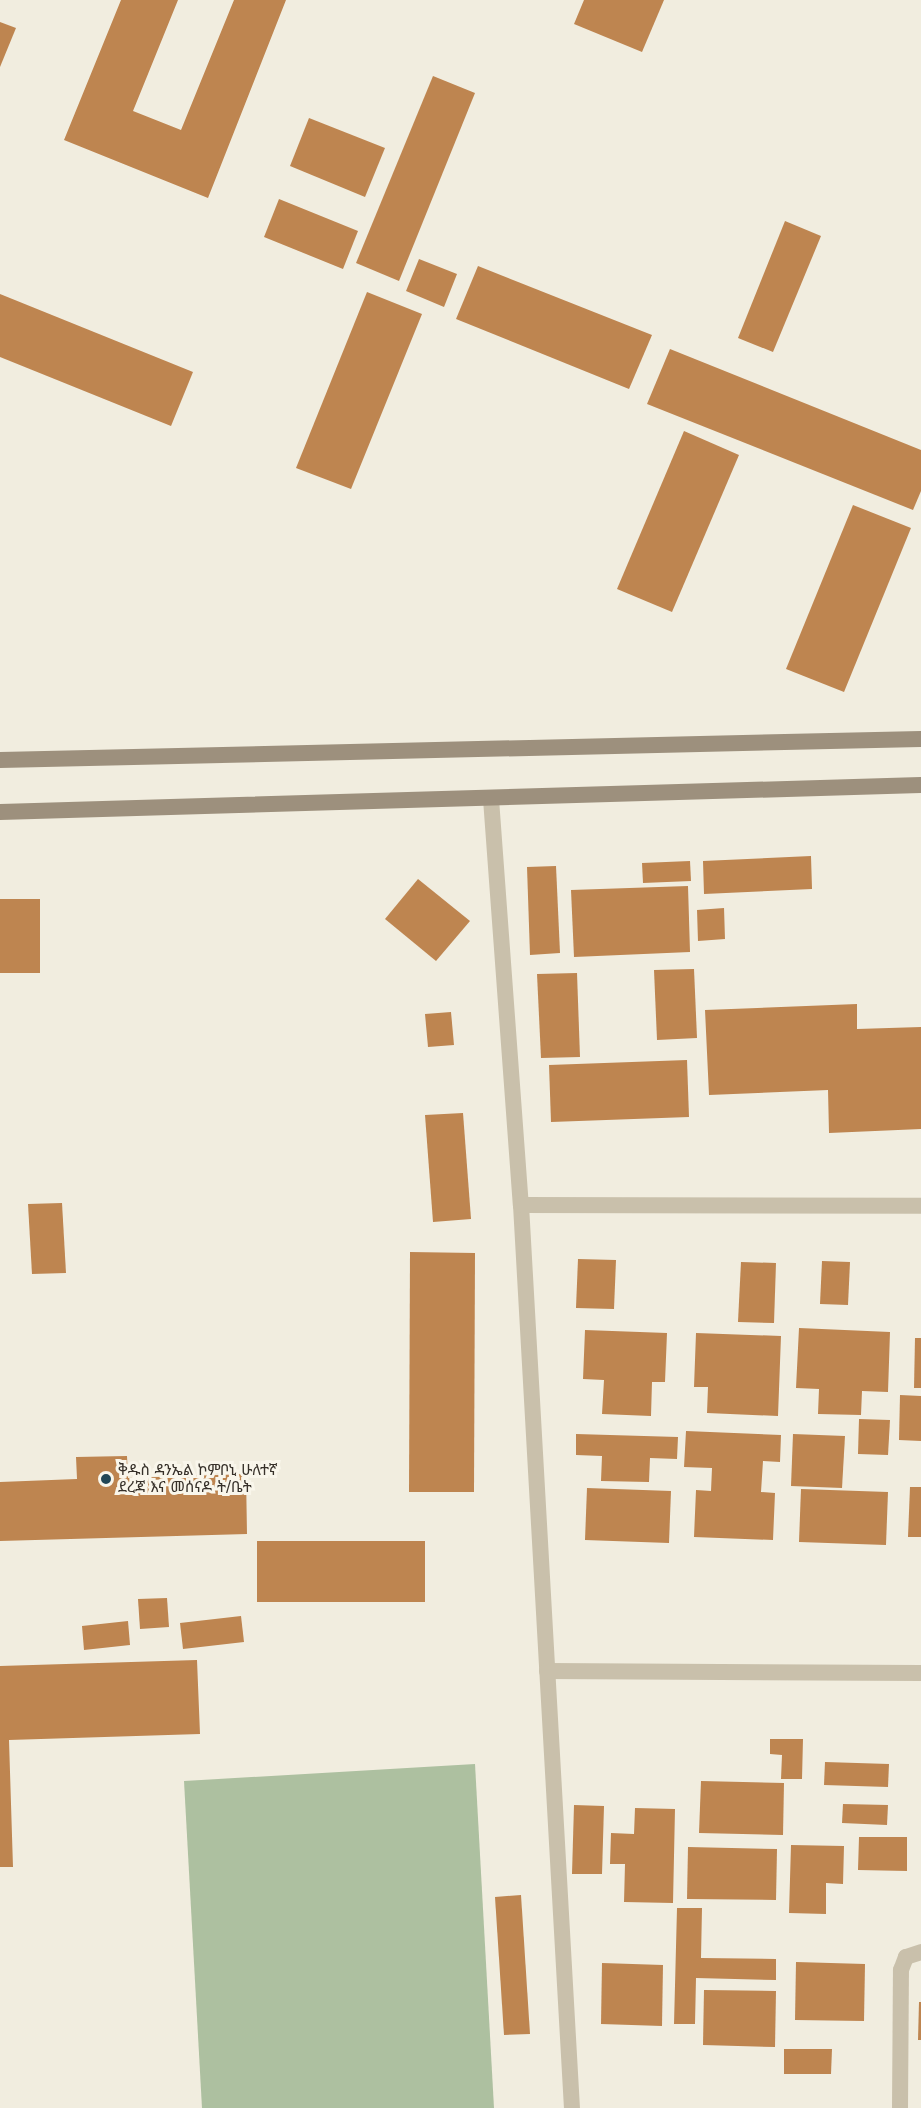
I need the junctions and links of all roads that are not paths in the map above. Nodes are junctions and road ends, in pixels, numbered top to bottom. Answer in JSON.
{"nodes":[{"id":1,"x":921,"y":739,"type":"edge"},
{"id":2,"x":0,"y":760,"type":"edge"},
{"id":3,"x":921,"y":785,"type":"edge"},
{"id":4,"x":491,"y":799,"type":"junction"},
{"id":5,"x":0,"y":812,"type":"edge"},
{"id":6,"x":521,"y":1205,"type":"junction"},
{"id":7,"x":921,"y":1206,"type":"edge"},
{"id":8,"x":547,"y":1671,"type":"junction"},
{"id":9,"x":921,"y":1673,"type":"edge"},
{"id":10,"x":921,"y":1952,"type":"edge"},
{"id":11,"x":572,"y":2108,"type":"edge"},
{"id":12,"x":900,"y":2108,"type":"edge"}],
"edges":[{"from":1,"to":2,"type":"main road"},
{"from":3,"to":4,"type":"main road"},
{"from":4,"to":5,"type":"main road"},
{"from":4,"to":6,"type":"street"},
{"from":6,"to":7,"type":"street"},
{"from":6,"to":8,"type":"street"},
{"from":8,"to":9,"type":"street"},
{"from":8,"to":11,"type":"street"},
{"from":10,"to":12,"type":"street"}]}
